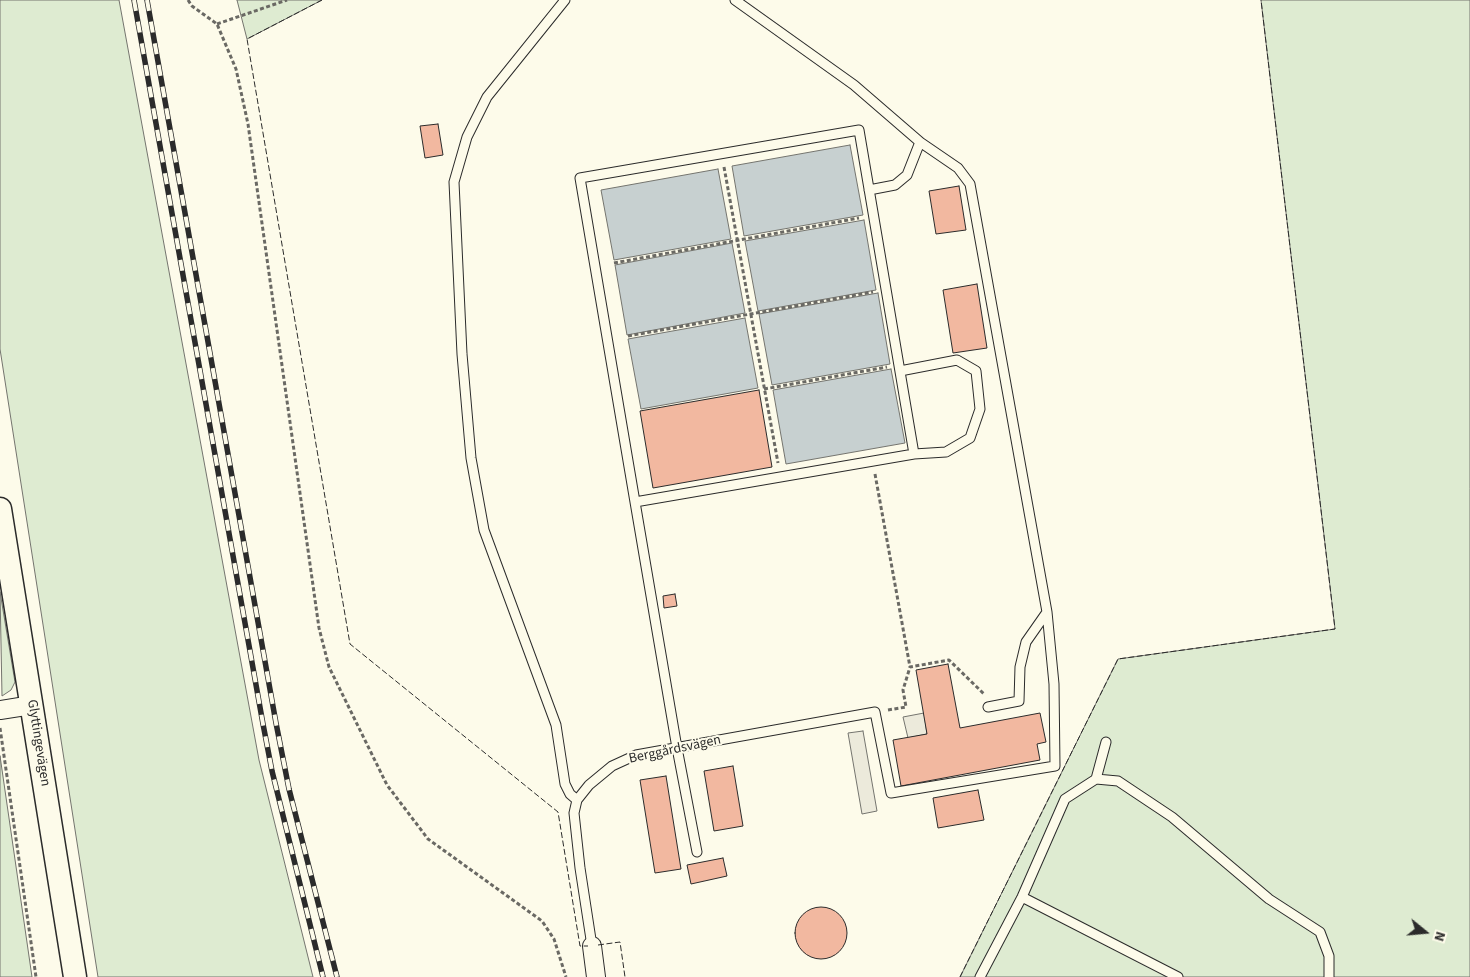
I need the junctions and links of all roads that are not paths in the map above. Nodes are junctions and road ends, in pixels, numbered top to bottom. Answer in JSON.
{"nodes":[{"id":1,"x":565,"y":0,"type":"edge"},
{"id":2,"x":735,"y":0,"type":"edge"},
{"id":3,"x":920,"y":142,"type":"junction"},
{"id":4,"x":869,"y":190,"type":"junction"},
{"id":5,"x":900,"y":371,"type":"junction"},
{"id":6,"x":914,"y":454,"type":"junction"},
{"id":7,"x":635,"y":502,"type":"junction"},
{"id":8,"x":0,"y":509,"type":"edge"},
{"id":9,"x":1047,"y":612,"type":"junction"},
{"id":10,"x":32,"y":705,"type":"junction"},
{"id":11,"x":988,"y":707,"type":"road end"},
{"id":12,"x":0,"y":710,"type":"edge"},
{"id":13,"x":1106,"y":742,"type":"dead end"},
{"id":14,"x":677,"y":748,"type":"junction"},
{"id":15,"x":1096,"y":779,"type":"junction"},
{"id":16,"x":577,"y":800,"type":"junction"},
{"id":17,"x":697,"y":852,"type":"dead end"},
{"id":18,"x":1022,"y":897,"type":"junction"},
{"id":19,"x":592,"y":946,"type":"joint"},
{"id":20,"x":75,"y":977,"type":"edge"},
{"id":21,"x":596,"y":977,"type":"edge"},
{"id":22,"x":980,"y":977,"type":"edge"},
{"id":23,"x":1178,"y":977,"type":"edge"},
{"id":24,"x":1329,"y":977,"type":"edge"}],
"edges":[{"from":1,"to":16,"type":"lane"},
{"from":2,"to":3,"type":"lane"},
{"from":3,"to":4,"type":"lane"},
{"from":3,"to":9,"type":"lane"},
{"from":4,"to":5,"type":"lane"},
{"from":4,"to":7,"type":"lane"},
{"from":5,"to":6,"type":"lane"},
{"from":5,"to":6,"type":"lane"},
{"from":6,"to":7,"type":"lane"},
{"from":7,"to":14,"type":"lane"},
{"from":8,"to":10,"type":"street","name":"Glyttingevägen"},
{"from":9,"to":11,"type":"lane"},
{"from":9,"to":14,"type":"lane","name":"Berggårdsvägen"},
{"from":10,"to":12,"type":"street"},
{"from":10,"to":20,"type":"street","name":"Glyttingevägen"},
{"from":13,"to":15,"type":"lane"},
{"from":14,"to":16,"type":"lane","name":"Berggårdsvägen"},
{"from":14,"to":17,"type":"lane"},
{"from":15,"to":18,"type":"lane"},
{"from":15,"to":24,"type":"lane"},
{"from":16,"to":19,"type":"lane"},
{"from":18,"to":22,"type":"lane"},
{"from":18,"to":23,"type":"lane"},
{"from":19,"to":21,"type":"street"}]}
